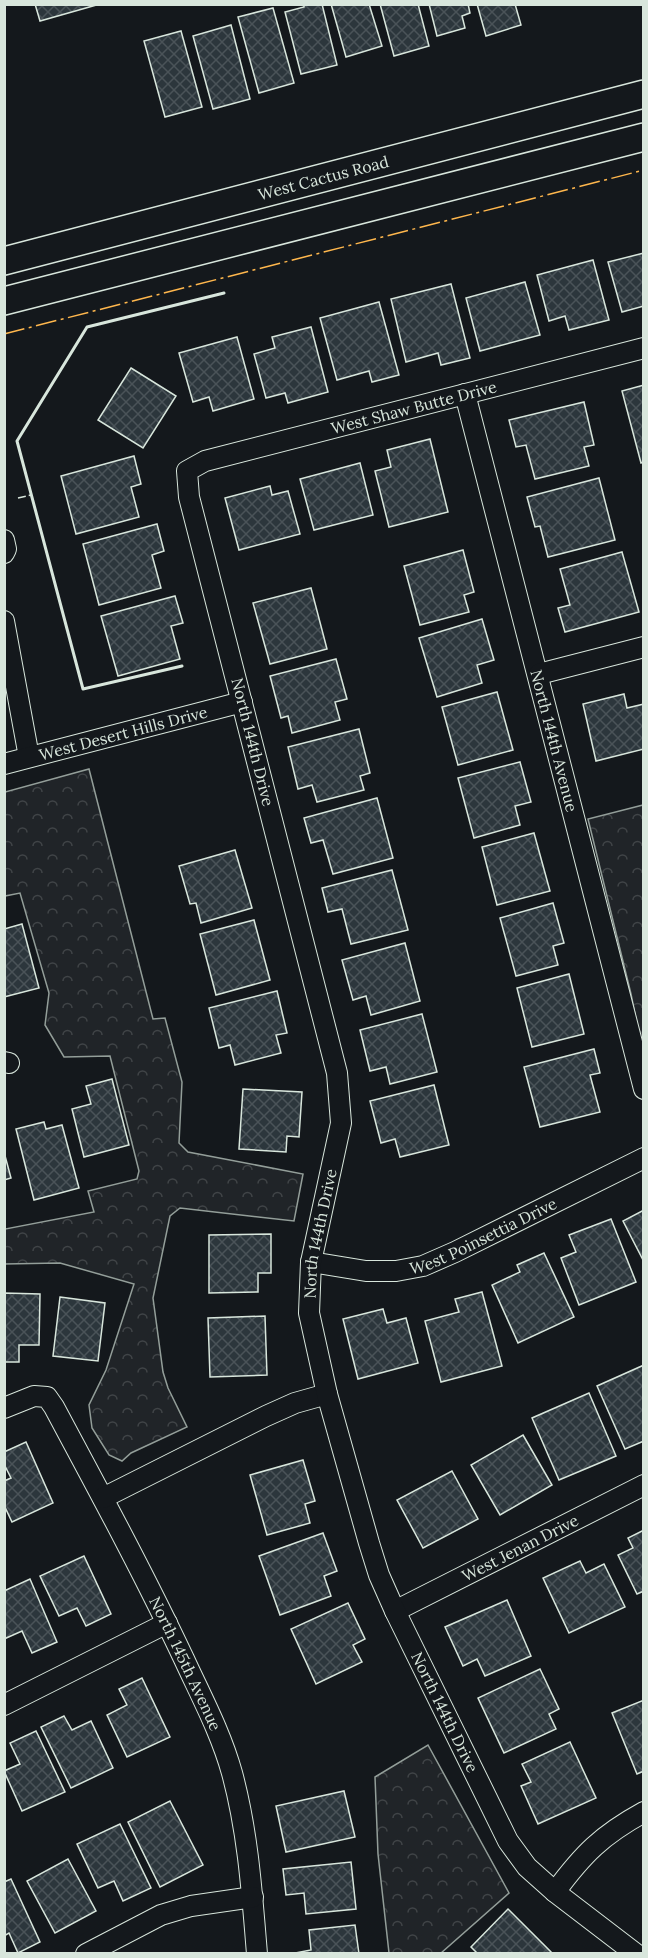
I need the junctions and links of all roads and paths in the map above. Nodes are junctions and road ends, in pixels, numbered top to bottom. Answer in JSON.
{"nodes":[{"id":1,"x":644,"y":94,"type":"edge"},
{"id":2,"x":644,"y":137,"type":"edge"},
{"id":3,"x":4,"y":261,"type":"edge"},
{"id":4,"x":4,"y":301,"type":"edge"},
{"id":5,"x":644,"y":348,"type":"edge"},
{"id":6,"x":465,"y":394,"type":"junction"},
{"id":7,"x":187,"y":471,"type":"joint"},
{"id":8,"x":4,"y":540,"type":"edge"},
{"id":9,"x":4,"y":553,"type":"edge"},
{"id":10,"x":4,"y":621,"type":"edge"},
{"id":11,"x":644,"y":647,"type":"edge"},
{"id":12,"x":538,"y":675,"type":"junction"},
{"id":13,"x":242,"y":702,"type":"junction"},
{"id":14,"x":29,"y":758,"type":"junction"},
{"id":15,"x":4,"y":764,"type":"edge"},
{"id":16,"x":644,"y":1089,"type":"edge"},
{"id":17,"x":644,"y":1158,"type":"edge"},
{"id":18,"x":311,"y":1262,"type":"junction"},
{"id":19,"x":327,"y":1394,"type":"junction"},
{"id":20,"x":4,"y":1408,"type":"edge"},
{"id":21,"x":644,"y":1485,"type":"edge"},
{"id":22,"x":103,"y":1498,"type":"junction"},
{"id":23,"x":395,"y":1611,"type":"junction"},
{"id":24,"x":167,"y":1623,"type":"junction"},
{"id":25,"x":4,"y":1705,"type":"edge"},
{"id":26,"x":644,"y":1812,"type":"edge"},
{"id":27,"x":555,"y":1892,"type":"junction"},
{"id":28,"x":253,"y":1897,"type":"junction"},
{"id":29,"x":86,"y":1953,"type":"edge"},
{"id":30,"x":257,"y":1953,"type":"edge"},
{"id":31,"x":636,"y":1953,"type":"edge"}],
"edges":[{"from":1,"to":3,"type":"main road","name":"West Cactus Road"},
{"from":2,"to":4,"type":"main road"},
{"from":5,"to":6,"type":"street","name":"West Shaw Butte Drive"},
{"from":6,"to":7,"type":"street","name":"West Shaw Butte Drive"},
{"from":6,"to":12,"type":"street","name":"North 144th Avenue"},
{"from":7,"to":13,"type":"street","name":"North 144th Drive"},
{"from":8,"to":9,"type":"street"},
{"from":10,"to":14,"type":"street"},
{"from":11,"to":12,"type":"street"},
{"from":12,"to":16,"type":"street","name":"North 144th Avenue"},
{"from":13,"to":14,"type":"street","name":"West Desert Hills Drive"},
{"from":13,"to":18,"type":"street","name":"North 144th Drive"},
{"from":14,"to":15,"type":"street","name":"West Desert Hills Drive"},
{"from":17,"to":18,"type":"street","name":"West Poinsettia Drive"},
{"from":18,"to":19,"type":"street","name":"North 144th Drive"},
{"from":19,"to":22,"type":"street"},
{"from":19,"to":23,"type":"street","name":"North 144th Drive"},
{"from":20,"to":22,"type":"street","name":"North 145th Avenue"},
{"from":21,"to":23,"type":"street","name":"West Jenan Drive"},
{"from":22,"to":24,"type":"street","name":"North 145th Avenue"},
{"from":23,"to":27,"type":"street","name":"North 144th Drive"},
{"from":24,"to":25,"type":"street"},
{"from":24,"to":28,"type":"street","name":"North 145th Avenue"},
{"from":26,"to":27,"type":"street"},
{"from":27,"to":31,"type":"street","name":"North 144th Drive"},
{"from":28,"to":29,"type":"street"},
{"from":28,"to":30,"type":"street","name":"North 145th Avenue"}]}
